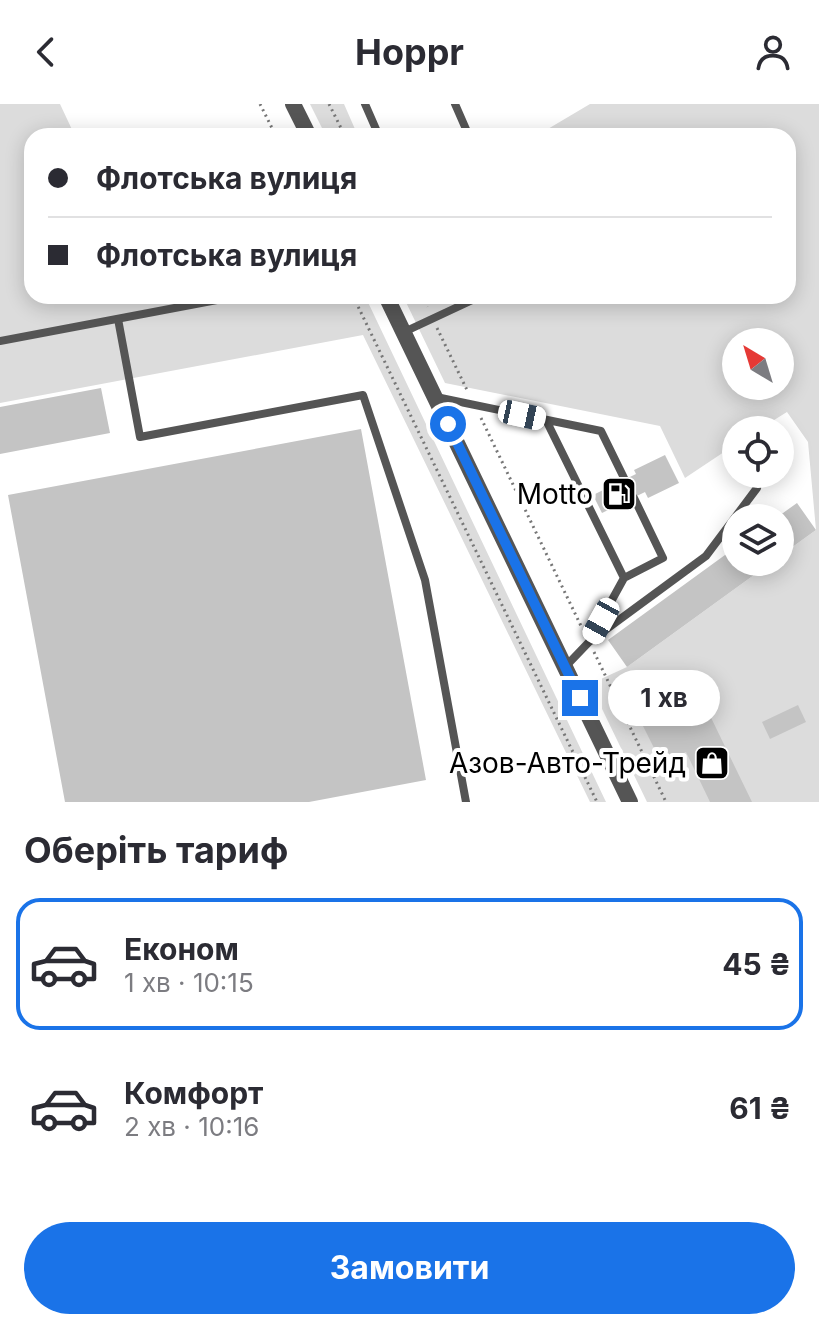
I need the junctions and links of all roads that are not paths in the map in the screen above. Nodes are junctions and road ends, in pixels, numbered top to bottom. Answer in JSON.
{"nodes":[{"id":1,"x":293,"y":104,"type":"edge"},
{"id":2,"x":365,"y":104,"type":"edge"},
{"id":3,"x":455,"y":104,"type":"edge"},
{"id":4,"x":305,"y":128,"type":"edge"},
{"id":5,"x":376,"y":128,"type":"edge"},
{"id":6,"x":466,"y":128,"type":"edge"},
{"id":7,"x":196,"y":304,"type":"edge"},
{"id":8,"x":390,"y":304,"type":"edge"},
{"id":9,"x":464,"y":304,"type":"edge"},
{"id":10,"x":118,"y":319,"type":"junction"},
{"id":11,"x":404,"y":332,"type":"junction"},
{"id":12,"x":0,"y":341,"type":"edge"},
{"id":13,"x":435,"y":397,"type":"junction"},
{"id":14,"x":546,"y":420,"type":"junction"},
{"id":15,"x":625,"y":480,"type":"dead end"},
{"id":16,"x":757,"y":488,"type":"dead end"},
{"id":17,"x":634,"y":498,"type":"dead end"},
{"id":18,"x":624,"y":578,"type":"junction"},
{"id":19,"x":589,"y":642,"type":"junction"},
{"id":20,"x":565,"y":667,"type":"junction"},
{"id":21,"x":466,"y":802,"type":"edge"},
{"id":22,"x":630,"y":802,"type":"edge"}],
"edges":[{"from":1,"to":4,"type":"street"},
{"from":2,"to":5,"type":"lane"},
{"from":3,"to":6,"type":"lane"},
{"from":7,"to":10,"type":"lane"},
{"from":8,"to":11,"type":"street"},
{"from":9,"to":11,"type":"lane"},
{"from":10,"to":12,"type":"lane"},
{"from":10,"to":21,"type":"lane"},
{"from":11,"to":13,"type":"street"},
{"from":13,"to":14,"type":"lane"},
{"from":13,"to":20,"type":"street"},
{"from":14,"to":15,"type":"lane"},
{"from":14,"to":18,"type":"lane"},
{"from":16,"to":19,"type":"lane"},
{"from":17,"to":18,"type":"lane"},
{"from":18,"to":19,"type":"lane"},
{"from":19,"to":20,"type":"lane"},
{"from":20,"to":22,"type":"street"}]}
